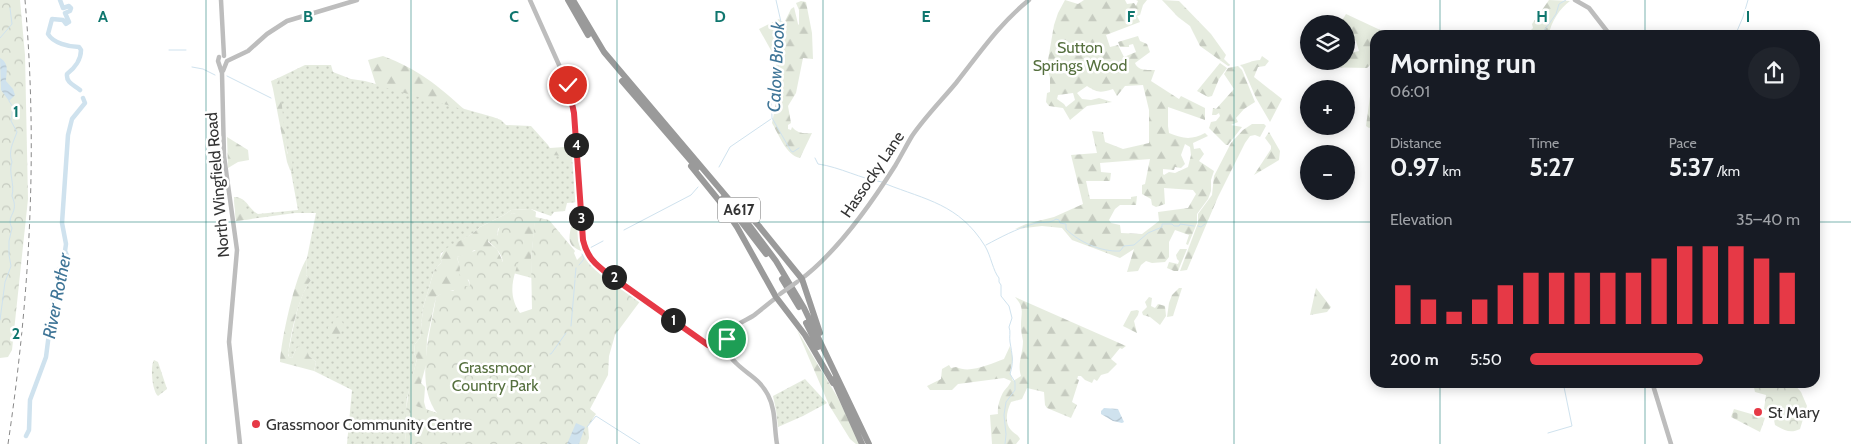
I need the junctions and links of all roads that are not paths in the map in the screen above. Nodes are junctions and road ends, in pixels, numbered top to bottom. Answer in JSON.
{"nodes":[{"id":1,"x":221,"y":0,"type":"edge"},
{"id":2,"x":357,"y":0,"type":"edge"},
{"id":3,"x":530,"y":0,"type":"edge"},
{"id":4,"x":568,"y":0,"type":"edge"},
{"id":5,"x":573,"y":0,"type":"edge"},
{"id":6,"x":1029,"y":0,"type":"edge"},
{"id":7,"x":1575,"y":0,"type":"edge"},
{"id":8,"x":1606,"y":30,"type":"edge"},
{"id":9,"x":224,"y":59,"type":"junction"},
{"id":10,"x":678,"y":146,"type":"junction"},
{"id":11,"x":698,"y":163,"type":"junction"},
{"id":12,"x":799,"y":280,"type":"junction"},
{"id":13,"x":778,"y":296,"type":"junction"},
{"id":14,"x":727,"y":348,"type":"junction"},
{"id":15,"x":840,"y":385,"type":"junction"},
{"id":16,"x":1654,"y":388,"type":"edge"},
{"id":17,"x":840,"y":395,"type":"junction"},
{"id":18,"x":240,"y":444,"type":"edge"},
{"id":19,"x":777,"y":444,"type":"edge"},
{"id":20,"x":862,"y":444,"type":"edge"},
{"id":21,"x":868,"y":444,"type":"edge"},
{"id":22,"x":1671,"y":444,"type":"edge"}],
"edges":[{"from":1,"to":9,"type":"main road"},
{"from":2,"to":9,"type":"main road"},
{"from":3,"to":14,"type":"main road"},
{"from":4,"to":10,"type":"highway","number":"A617"},
{"from":5,"to":11,"type":"highway","number":"A617"},
{"from":6,"to":12,"type":"main road","name":"Hassocky Lane"},
{"from":7,"to":8,"type":"main road"},
{"from":9,"to":18,"type":"main road","name":"North Wingfield Road"},
{"from":10,"to":13,"type":"highway"},
{"from":10,"to":17,"type":"highway","number":"A617"},
{"from":11,"to":12,"type":"highway"},
{"from":11,"to":15,"type":"highway","number":"A617"},
{"from":12,"to":13,"type":"main road","name":"Hassocky Lane","bridge":true},
{"from":12,"to":15,"type":"highway"},
{"from":13,"to":14,"type":"main road","name":"Hassocky Lane"},
{"from":13,"to":17,"type":"highway"},
{"from":14,"to":19,"type":"main road"},
{"from":15,"to":21,"type":"highway","number":"A617"},
{"from":16,"to":22,"type":"main road"},
{"from":17,"to":20,"type":"highway","number":"A617"}]}
